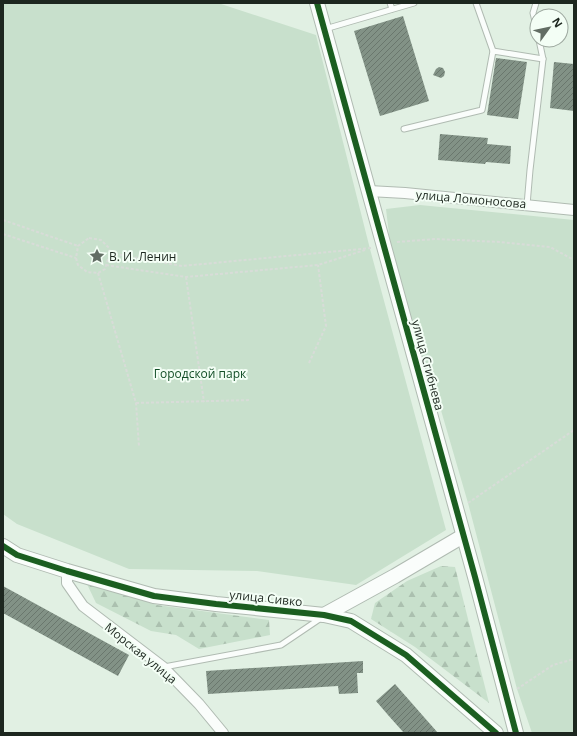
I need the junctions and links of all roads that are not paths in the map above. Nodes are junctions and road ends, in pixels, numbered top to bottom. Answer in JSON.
{"nodes":[{"id":1,"x":317,"y":3,"type":"edge"},
{"id":2,"x":390,"y":3,"type":"edge"},
{"id":3,"x":414,"y":3,"type":"edge"},
{"id":4,"x":476,"y":3,"type":"edge"},
{"id":5,"x":392,"y":9,"type":"junction"},
{"id":6,"x":324,"y":30,"type":"junction"},
{"id":7,"x":541,"y":48,"type":"edge"},
{"id":8,"x":493,"y":52,"type":"junction"},
{"id":9,"x":543,"y":59,"type":"junction"},
{"id":10,"x":404,"y":129,"type":"dead end"},
{"id":11,"x":369,"y":191,"type":"junction"},
{"id":12,"x":527,"y":205,"type":"junction"},
{"id":13,"x":574,"y":210,"type":"edge"},
{"id":14,"x":463,"y":536,"type":"junction"},
{"id":15,"x":3,"y":546,"type":"edge"},
{"id":16,"x":67,"y":571,"type":"junction"},
{"id":17,"x":324,"y":615,"type":"junction"},
{"id":18,"x":162,"y":667,"type":"junction"},
{"id":19,"x":223,"y":733,"type":"edge"},
{"id":20,"x":496,"y":733,"type":"edge"},
{"id":21,"x":516,"y":733,"type":"edge"}],
"edges":[{"from":1,"to":6,"type":"street","name":"улица Сгибнева"},
{"from":2,"to":5,"type":"lane"},
{"from":3,"to":5,"type":"lane"},
{"from":4,"to":8,"type":"lane"},
{"from":5,"to":6,"type":"lane"},
{"from":6,"to":11,"type":"street","name":"улица Сгибнева"},
{"from":7,"to":9,"type":"lane"},
{"from":8,"to":9,"type":"lane"},
{"from":8,"to":10,"type":"lane"},
{"from":9,"to":12,"type":"lane"},
{"from":11,"to":12,"type":"street","name":"улица Ломоносова"},
{"from":11,"to":14,"type":"street","name":"улица Сгибнева"},
{"from":12,"to":13,"type":"street","name":"улица Ломоносова"},
{"from":14,"to":17,"type":"street"},
{"from":14,"to":21,"type":"street","name":"улица Сгибнева"},
{"from":15,"to":16,"type":"street","name":"улица Сивко"},
{"from":16,"to":17,"type":"street","name":"улица Сивко"},
{"from":16,"to":18,"type":"street","name":"Морская улица"},
{"from":17,"to":18,"type":"lane"},
{"from":17,"to":20,"type":"street","name":"улица Сивко"},
{"from":18,"to":19,"type":"street","name":"Морская улица"}]}
